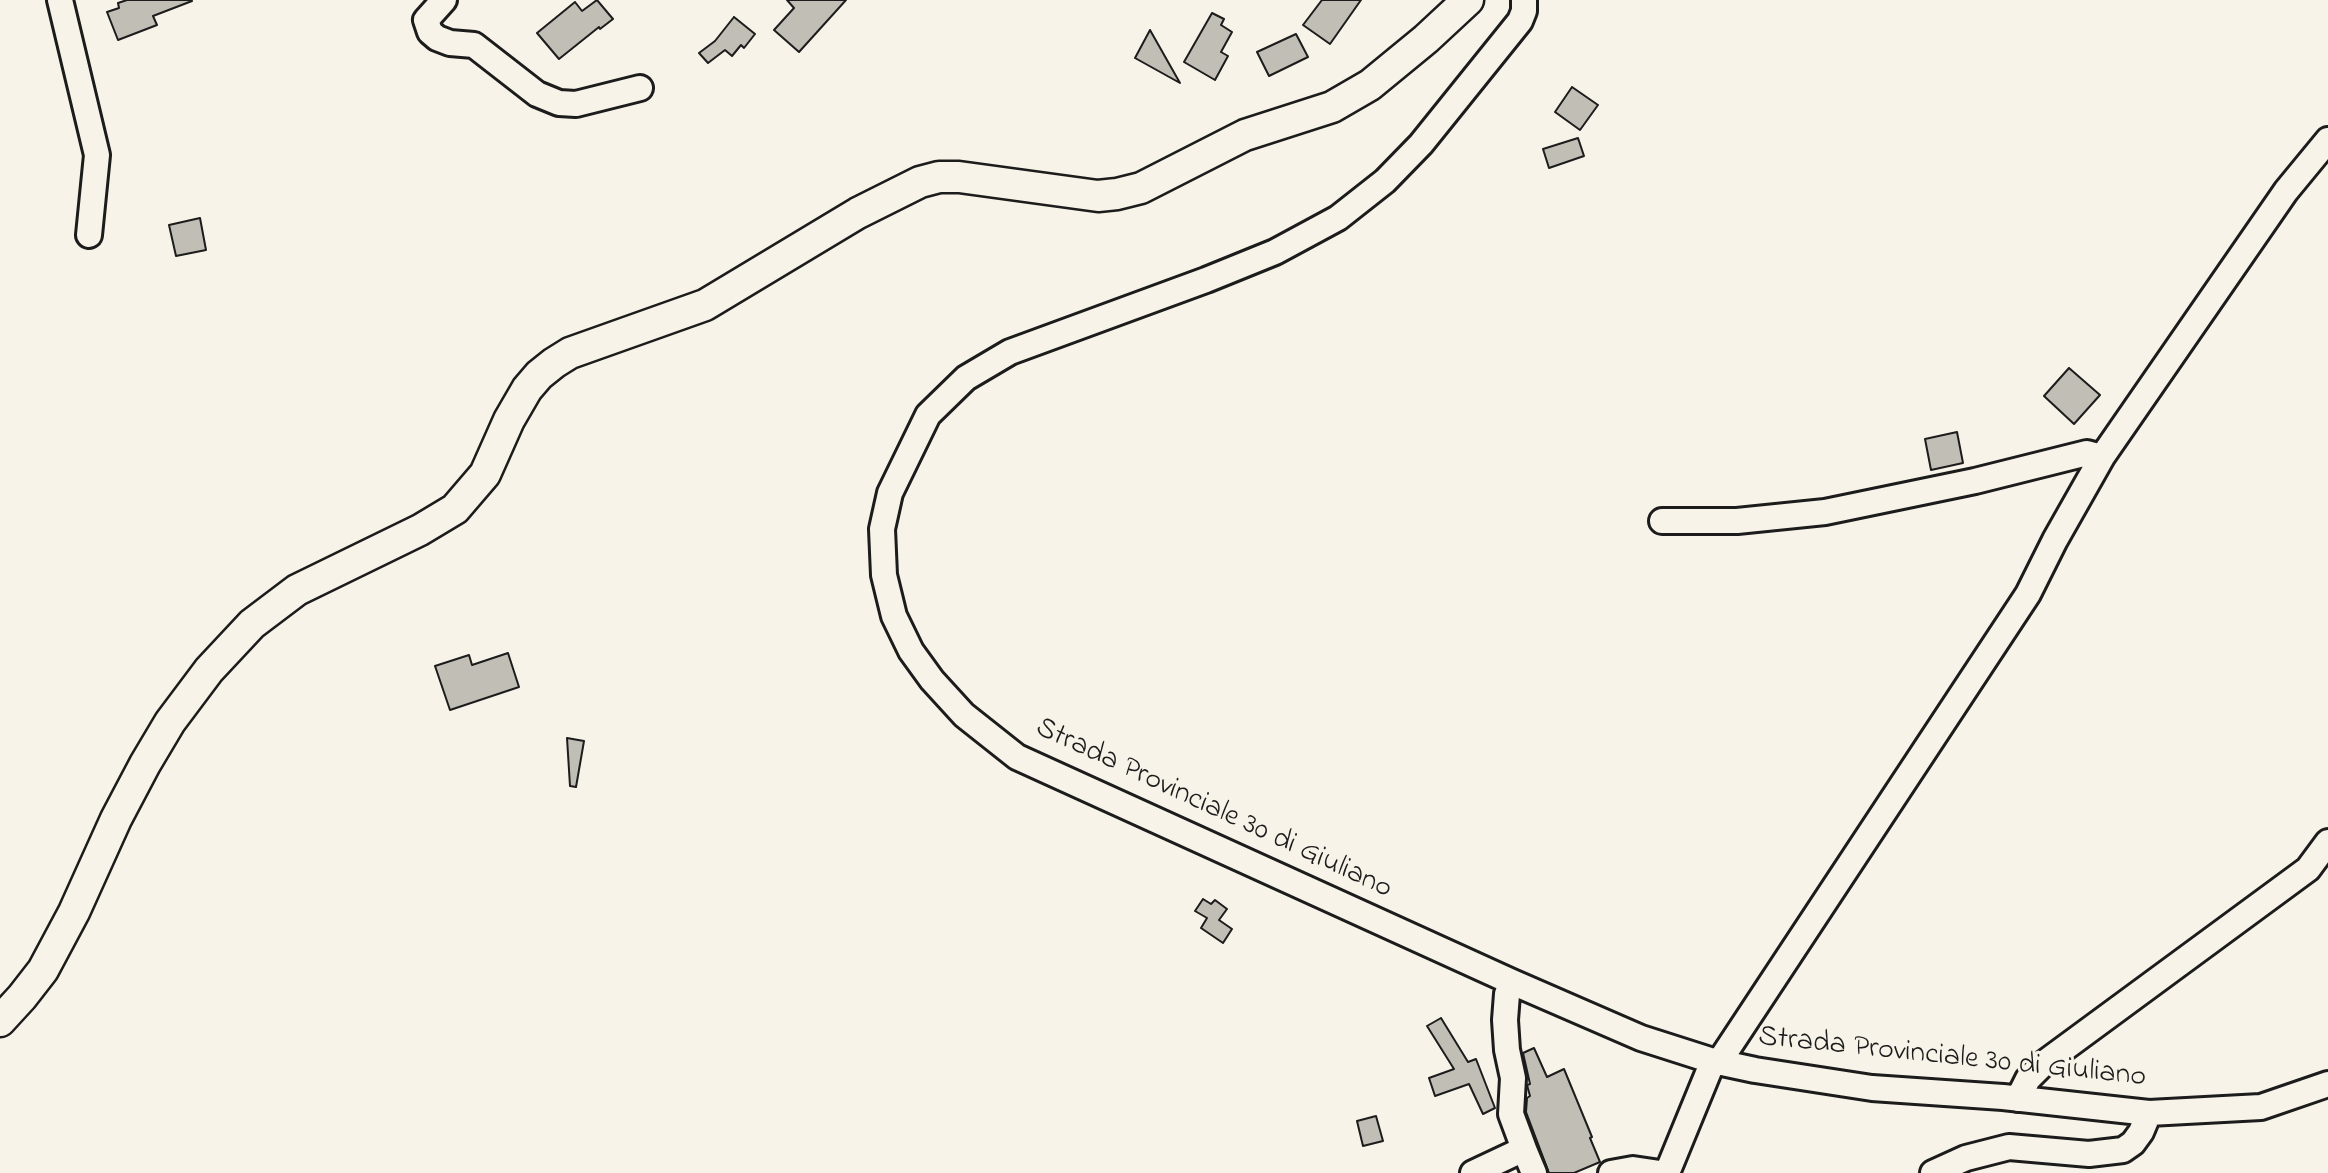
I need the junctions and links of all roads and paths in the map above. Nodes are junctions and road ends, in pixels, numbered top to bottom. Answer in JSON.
{"nodes":[{"id":1,"x":60,"y":0,"type":"edge"},
{"id":2,"x":444,"y":0,"type":"edge"},
{"id":3,"x":1468,"y":0,"type":"edge"},
{"id":4,"x":1524,"y":0,"type":"edge"},
{"id":5,"x":640,"y":88,"type":"dead end"},
{"id":6,"x":2328,"y":141,"type":"edge"},
{"id":7,"x":89,"y":235,"type":"dead end"},
{"id":8,"x":2102,"y":457,"type":"junction"},
{"id":9,"x":1662,"y":521,"type":"dead end"},
{"id":10,"x":2328,"y":842,"type":"edge"},
{"id":11,"x":1512,"y":982,"type":"junction"},
{"id":12,"x":0,"y":1021,"type":"edge"},
{"id":13,"x":1716,"y":1061,"type":"junction"},
{"id":14,"x":2328,"y":1084,"type":"edge"},
{"id":15,"x":2018,"y":1099,"type":"junction"},
{"id":16,"x":2149,"y":1113,"type":"junction"},
{"id":17,"x":1524,"y":1149,"type":"junction"},
{"id":18,"x":1473,"y":1173,"type":"edge"},
{"id":19,"x":1534,"y":1173,"type":"edge"},
{"id":20,"x":1611,"y":1173,"type":"edge"},
{"id":21,"x":1660,"y":1173,"type":"edge"},
{"id":22,"x":1667,"y":1173,"type":"edge"},
{"id":23,"x":1933,"y":1173,"type":"edge"}],
"edges":[{"from":1,"to":7,"type":"street"},
{"from":2,"to":5,"type":"street"},
{"from":3,"to":12,"type":"main road"},
{"from":4,"to":11,"type":"street","name":"Strada Provinciale 30 di Giuliano"},
{"from":6,"to":8,"type":"street"},
{"from":8,"to":9,"type":"street"},
{"from":8,"to":13,"type":"street"},
{"from":10,"to":15,"type":"street"},
{"from":11,"to":13,"type":"street","name":"Strada Provinciale 30 di Giuliano"},
{"from":11,"to":17,"type":"street"},
{"from":13,"to":15,"type":"street","name":"Strada Provinciale 30 di Giuliano"},
{"from":13,"to":22,"type":"street"},
{"from":14,"to":16,"type":"street","name":"Strada Provinciale 30 di Giuliano"},
{"from":15,"to":16,"type":"street","name":"Strada Provinciale 30 di Giuliano"},
{"from":16,"to":23,"type":"street"},
{"from":17,"to":18,"type":"street"},
{"from":17,"to":19,"type":"street"},
{"from":20,"to":21,"type":"street"}]}
